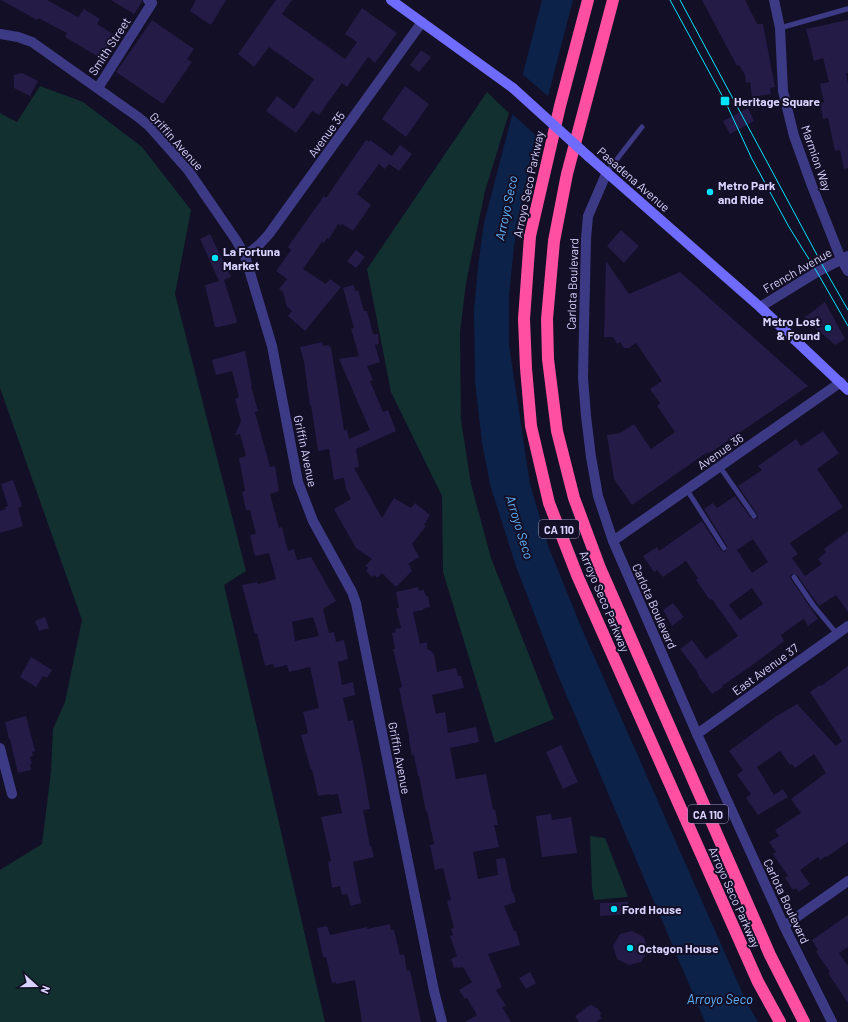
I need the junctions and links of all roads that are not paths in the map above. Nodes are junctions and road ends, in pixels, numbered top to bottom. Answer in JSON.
{"nodes":[{"id":1,"x":392,"y":0,"type":"edge"},
{"id":2,"x":588,"y":0,"type":"edge"},
{"id":3,"x":613,"y":0,"type":"edge"},
{"id":4,"x":774,"y":0,"type":"edge"},
{"id":5,"x":152,"y":1,"type":"edge"},
{"id":6,"x":847,"y":9,"type":"edge"},
{"id":7,"x":422,"y":22,"type":"junction"},
{"id":8,"x":780,"y":28,"type":"junction"},
{"id":9,"x":0,"y":34,"type":"edge"},
{"id":10,"x":98,"y":88,"type":"junction"},
{"id":11,"x":642,"y":127,"type":"dead end"},
{"id":12,"x":607,"y":172,"type":"junction"},
{"id":13,"x":245,"y":256,"type":"junction"},
{"id":14,"x":845,"y":258,"type":"edge"},
{"id":15,"x":848,"y":271,"type":"edge"},
{"id":16,"x":760,"y":306,"type":"junction"},
{"id":17,"x":845,"y":386,"type":"edge"},
{"id":18,"x":720,"y":467,"type":"junction"},
{"id":19,"x":687,"y":490,"type":"junction"},
{"id":20,"x":754,"y":516,"type":"dead end"},
{"id":21,"x":613,"y":541,"type":"junction"},
{"id":22,"x":724,"y":548,"type":"dead end"},
{"id":23,"x":794,"y":577,"type":"dead end"},
{"id":24,"x":848,"y":626,"type":"edge"},
{"id":25,"x":837,"y":634,"type":"junction"},
{"id":26,"x":697,"y":734,"type":"junction"},
{"id":27,"x":0,"y":748,"type":"edge"},
{"id":28,"x":12,"y":794,"type":"dead end"},
{"id":29,"x":848,"y":881,"type":"edge"},
{"id":30,"x":784,"y":926,"type":"junction"},
{"id":31,"x":442,"y":1022,"type":"edge"},
{"id":32,"x":780,"y":1022,"type":"edge"},
{"id":33,"x":804,"y":1022,"type":"edge"},
{"id":34,"x":832,"y":1022,"type":"edge"}],
"edges":[{"from":1,"to":7,"type":"main road","name":"Pasadena Avenue"},
{"from":2,"to":32,"type":"highway","name":"Arroyo Seco Parkway","number":"CA 110"},
{"from":3,"to":33,"type":"highway","name":"Arroyo Seco Parkway","number":"CA 110"},
{"from":4,"to":8,"type":"street","name":"Marmion Way"},
{"from":5,"to":10,"type":"street","name":"Smith Street"},
{"from":6,"to":8,"type":"lane"},
{"from":7,"to":12,"type":"main road","name":"Pasadena Avenue","bridge":true},
{"from":7,"to":13,"type":"street","name":"Avenue 35"},
{"from":8,"to":14,"type":"street","name":"Marmion Way"},
{"from":9,"to":10,"type":"street","name":"Griffin Avenue"},
{"from":10,"to":13,"type":"street","name":"Griffin Avenue"},
{"from":11,"to":12,"type":"lane"},
{"from":12,"to":16,"type":"main road","name":"Pasadena Avenue"},
{"from":12,"to":21,"type":"street","name":"Carlota Boulevard"},
{"from":13,"to":31,"type":"street","name":"Griffin Avenue"},
{"from":14,"to":15,"type":"street","name":"Marmion Way"},
{"from":14,"to":16,"type":"street","name":"French Avenue"},
{"from":16,"to":17,"type":"main road","name":"Pasadena Avenue"},
{"from":17,"to":18,"type":"street","name":"Avenue 36"},
{"from":18,"to":19,"type":"street","name":"Avenue 36"},
{"from":18,"to":20,"type":"lane"},
{"from":19,"to":21,"type":"street","name":"Avenue 36"},
{"from":19,"to":22,"type":"lane"},
{"from":21,"to":26,"type":"street","name":"Carlota Boulevard"},
{"from":23,"to":25,"type":"lane"},
{"from":24,"to":25,"type":"street","name":"East Avenue 37"},
{"from":25,"to":26,"type":"street","name":"East Avenue 37"},
{"from":26,"to":30,"type":"street","name":"Carlota Boulevard"},
{"from":27,"to":28,"type":"street"},
{"from":29,"to":30,"type":"street"},
{"from":30,"to":34,"type":"street","name":"Carlota Boulevard"}]}
